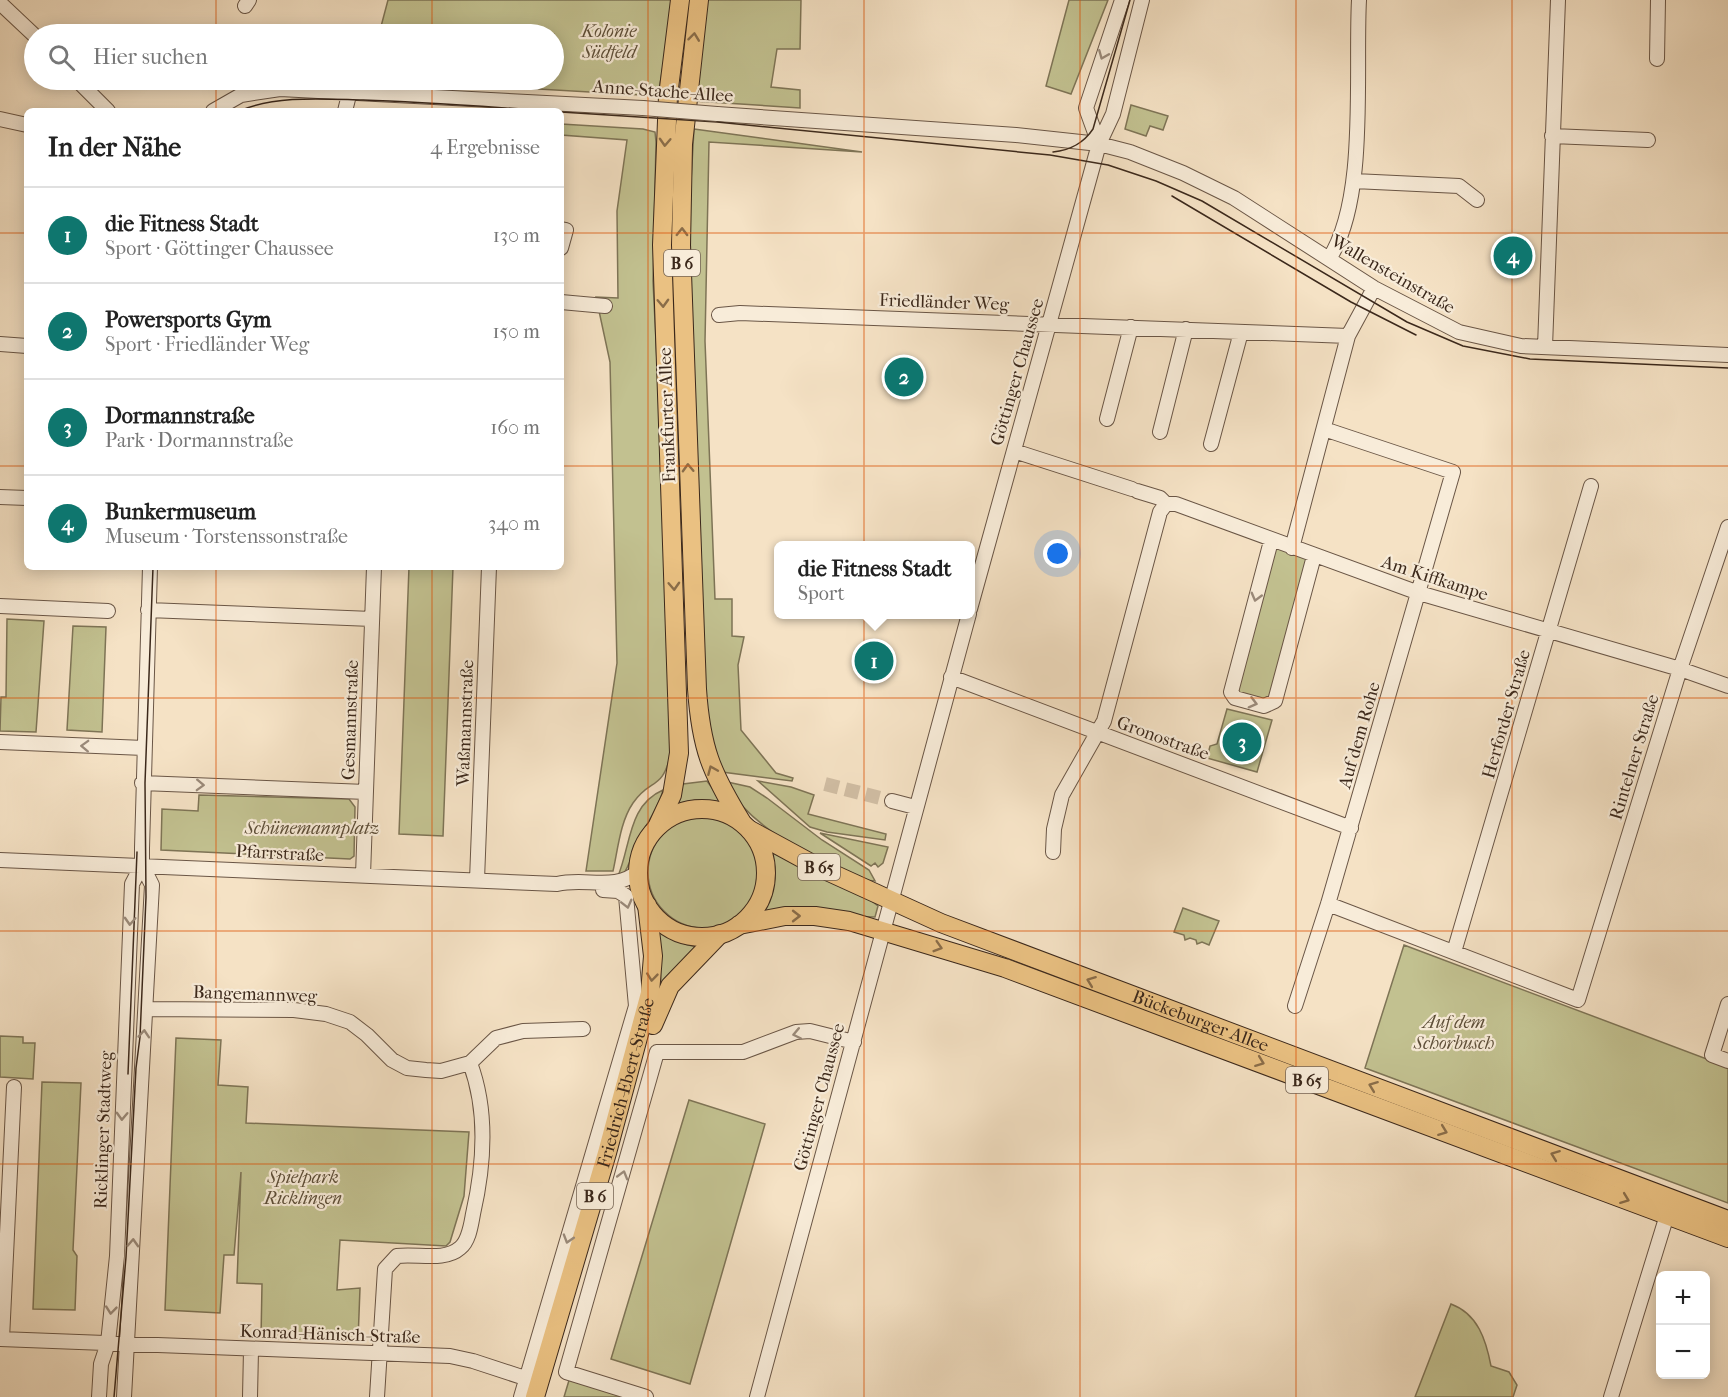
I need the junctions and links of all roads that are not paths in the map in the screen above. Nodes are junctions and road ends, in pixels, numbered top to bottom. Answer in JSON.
{"nodes":[{"id":1,"x":680,"y":0,"type":"edge"},
{"id":2,"x":699,"y":0,"type":"edge"},
{"id":3,"x":1122,"y":0,"type":"edge"},
{"id":4,"x":1142,"y":0,"type":"edge"},
{"id":5,"x":1359,"y":0,"type":"edge"},
{"id":6,"x":1558,"y":0,"type":"edge"},
{"id":7,"x":1658,"y":0,"type":"edge"},
{"id":8,"x":0,"y":3,"type":"edge"},
{"id":9,"x":24,"y":26,"type":"edge"},
{"id":10,"x":1657,"y":59,"type":"dead end"},
{"id":11,"x":87,"y":90,"type":"edge"},
{"id":12,"x":274,"y":90,"type":"edge"},
{"id":13,"x":315,"y":90,"type":"edge"},
{"id":14,"x":350,"y":91,"type":"junction"},
{"id":15,"x":223,"y":107,"type":"edge"},
{"id":16,"x":105,"y":108,"type":"edge"},
{"id":17,"x":346,"y":108,"type":"edge"},
{"id":18,"x":0,"y":119,"type":"edge"},
{"id":19,"x":24,"y":124,"type":"edge"},
{"id":20,"x":1552,"y":135,"type":"junction"},
{"id":21,"x":1648,"y":140,"type":"dead end"},
{"id":22,"x":1099,"y":144,"type":"junction"},
{"id":23,"x":1354,"y":181,"type":"junction"},
{"id":24,"x":1477,"y":200,"type":"dead end"},
{"id":25,"x":1329,"y":259,"type":"junction"},
{"id":26,"x":1374,"y":288,"type":"junction"},
{"id":27,"x":564,"y":302,"type":"edge"},
{"id":28,"x":605,"y":306,"type":"dead end"},
{"id":29,"x":719,"y":315,"type":"dead end"},
{"id":30,"x":1050,"y":323,"type":"junction"},
{"id":31,"x":1131,"y":327,"type":"junction"},
{"id":32,"x":1186,"y":329,"type":"junction"},
{"id":33,"x":1241,"y":332,"type":"junction"},
{"id":34,"x":1348,"y":336,"type":"junction"},
{"id":35,"x":0,"y":344,"type":"edge"},
{"id":36,"x":24,"y":346,"type":"edge"},
{"id":37,"x":1545,"y":347,"type":"junction"},
{"id":38,"x":1728,"y":355,"type":"edge"},
{"id":39,"x":1107,"y":419,"type":"dead end"},
{"id":40,"x":1324,"y":429,"type":"junction"},
{"id":41,"x":1160,"y":432,"type":"dead end"},
{"id":42,"x":1211,"y":444,"type":"dead end"},
{"id":43,"x":1014,"y":451,"type":"junction"},
{"id":44,"x":1591,"y":486,"type":"dead end"},
{"id":45,"x":0,"y":497,"type":"edge"},
{"id":46,"x":24,"y":498,"type":"edge"},
{"id":47,"x":1166,"y":504,"type":"junction"},
{"id":48,"x":1728,"y":527,"type":"edge"},
{"id":49,"x":1271,"y":541,"type":"junction"},
{"id":50,"x":1292,"y":548,"type":"junction"},
{"id":51,"x":1314,"y":556,"type":"junction"},
{"id":52,"x":150,"y":570,"type":"edge"},
{"id":53,"x":374,"y":570,"type":"edge"},
{"id":54,"x":489,"y":570,"type":"edge"},
{"id":55,"x":975,"y":591,"type":"edge"},
{"id":56,"x":1419,"y":593,"type":"junction"},
{"id":57,"x":0,"y":606,"type":"edge"},
{"id":58,"x":148,"y":610,"type":"junction"},
{"id":59,"x":108,"y":611,"type":"dead end"},
{"id":60,"x":372,"y":619,"type":"junction"},
{"id":61,"x":968,"y":619,"type":"edge"},
{"id":62,"x":1549,"y":632,"type":"junction"},
{"id":63,"x":1680,"y":669,"type":"junction"},
{"id":64,"x":951,"y":677,"type":"junction"},
{"id":65,"x":1728,"y":686,"type":"edge"},
{"id":66,"x":1097,"y":733,"type":"junction"},
{"id":67,"x":0,"y":742,"type":"edge"},
{"id":68,"x":144,"y":748,"type":"junction"},
{"id":69,"x":142,"y":783,"type":"junction"},
{"id":70,"x":366,"y":792,"type":"junction"},
{"id":71,"x":892,"y":801,"type":"tunnel mouth"},
{"id":72,"x":915,"y":807,"type":"junction"},
{"id":73,"x":745,"y":826,"type":"junction"},
{"id":74,"x":657,"y":827,"type":"junction"},
{"id":75,"x":1351,"y":828,"type":"junction"},
{"id":76,"x":1053,"y":852,"type":"dead end"},
{"id":77,"x":0,"y":860,"type":"edge"},
{"id":78,"x":142,"y":865,"type":"junction"},
{"id":79,"x":639,"y":871,"type":"junction"},
{"id":80,"x":363,"y":875,"type":"junction"},
{"id":81,"x":477,"y":880,"type":"junction"},
{"id":82,"x":557,"y":884,"type":"junction"},
{"id":83,"x":890,"y":901,"type":"junction"},
{"id":84,"x":647,"y":904,"type":"junction"},
{"id":85,"x":1328,"y":904,"type":"junction"},
{"id":86,"x":739,"y":925,"type":"junction"},
{"id":87,"x":882,"y":931,"type":"junction"},
{"id":88,"x":720,"y":934,"type":"junction"},
{"id":89,"x":1454,"y":952,"type":"junction"},
{"id":90,"x":1728,"y":1004,"type":"edge"},
{"id":91,"x":1294,"y":1006,"type":"dead end"},
{"id":92,"x":146,"y":1009,"type":"junction"},
{"id":93,"x":583,"y":1029,"type":"dead end"},
{"id":94,"x":645,"y":1037,"type":"junction"},
{"id":95,"x":854,"y":1042,"type":"junction"},
{"id":96,"x":1728,"y":1061,"type":"edge"},
{"id":97,"x":470,"y":1063,"type":"junction"},
{"id":98,"x":14,"y":1087,"type":"dead end"},
{"id":99,"x":1667,"y":1215,"type":"junction"},
{"id":100,"x":1728,"y":1220,"type":"edge"},
{"id":101,"x":1728,"y":1238,"type":"edge"},
{"id":102,"x":1,"y":1339,"type":"edge"},
{"id":103,"x":117,"y":1343,"type":"junction"},
{"id":104,"x":251,"y":1350,"type":"junction"},
{"id":105,"x":378,"y":1354,"type":"junction"},
{"id":106,"x":537,"y":1389,"type":"edge"},
{"id":107,"x":99,"y":1397,"type":"edge"},
{"id":108,"x":124,"y":1397,"type":"edge"},
{"id":109,"x":250,"y":1397,"type":"edge"},
{"id":110,"x":377,"y":1397,"type":"edge"},
{"id":111,"x":521,"y":1397,"type":"edge"},
{"id":112,"x":646,"y":1397,"type":"edge"},
{"id":113,"x":757,"y":1397,"type":"edge"},
{"id":114,"x":1611,"y":1397,"type":"edge"}],
"edges":[{"from":1,"to":74,"type":"main road","name":"Frankfurter Allee","number":"B 6","one_way":true},
{"from":73,"to":2,"type":"main road","name":"Frankfurter Allee","number":"B 6","one_way":true},
{"from":3,"to":22,"type":"street","one_way":true},
{"from":4,"to":22,"type":"street","name":"Göttinger Chaussee"},
{"from":5,"to":23,"type":"street"},
{"from":6,"to":20,"type":"street"},
{"from":7,"to":10,"type":"street"},
{"from":8,"to":9,"type":"street"},
{"from":11,"to":16,"type":"street"},
{"from":12,"to":15,"type":"street","name":"Anne-Stache-Allee"},
{"from":13,"to":14,"type":"street","name":"Anne-Stache-Allee"},
{"from":14,"to":17,"type":"street"},
{"from":14,"to":22,"type":"street","name":"Anne-Stache-Allee","bridge":true},
{"from":18,"to":19,"type":"street"},
{"from":20,"to":21,"type":"street"},
{"from":20,"to":37,"type":"street"},
{"from":22,"to":25,"type":"street","name":"Wallensteinstraße"},
{"from":22,"to":30,"type":"street","name":"Göttinger Chaussee"},
{"from":23,"to":24,"type":"street"},
{"from":23,"to":25,"type":"street"},
{"from":25,"to":26,"type":"street","name":"Wallensteinstraße"},
{"from":26,"to":34,"type":"street"},
{"from":26,"to":37,"type":"street","name":"Wallensteinstraße"},
{"from":27,"to":28,"type":"street"},
{"from":29,"to":30,"type":"street","name":"Friedländer Weg"},
{"from":30,"to":31,"type":"street","name":"Friedländer Weg"},
{"from":30,"to":43,"type":"street","name":"Göttinger Chaussee"},
{"from":31,"to":32,"type":"street","name":"Friedländer Weg"},
{"from":31,"to":39,"type":"street"},
{"from":32,"to":33,"type":"street","name":"Friedländer Weg"},
{"from":32,"to":41,"type":"street"},
{"from":33,"to":34,"type":"street","name":"Friedländer Weg"},
{"from":33,"to":42,"type":"street"},
{"from":34,"to":40,"type":"street"},
{"from":35,"to":36,"type":"street"},
{"from":37,"to":38,"type":"street","name":"Wallensteinstraße"},
{"from":40,"to":50,"type":"street"},
{"from":40,"to":56,"type":"street","name":"Auf dem Rohe"},
{"from":43,"to":47,"type":"street","name":"Am Kiffkampe"},
{"from":43,"to":55,"type":"street","name":"Göttinger Chaussee"},
{"from":44,"to":62,"type":"street","name":"Herforder Straße"},
{"from":45,"to":46,"type":"street"},
{"from":47,"to":49,"type":"street","name":"Am Kiffkampe"},
{"from":47,"to":66,"type":"street"},
{"from":48,"to":63,"type":"street","name":"Rintelner Straße"},
{"from":49,"to":50,"type":"street","name":"Am Kiffkampe"},
{"from":49,"to":51,"type":"street","one_way":true},
{"from":50,"to":51,"type":"street","name":"Am Kiffkampe"},
{"from":51,"to":56,"type":"street","name":"Am Kiffkampe"},
{"from":52,"to":58,"type":"street","name":"Ricklinger Stadtweg"},
{"from":53,"to":60,"type":"street","name":"Gesmannstraße"},
{"from":54,"to":81,"type":"street","name":"Waßmannstraße"},
{"from":56,"to":62,"type":"street","name":"Am Kiffkampe"},
{"from":56,"to":75,"type":"street","name":"Auf dem Rohe"},
{"from":57,"to":59,"type":"street"},
{"from":58,"to":60,"type":"street"},
{"from":58,"to":68,"type":"street","name":"Ricklinger Stadtweg"},
{"from":60,"to":70,"type":"street","name":"Gesmannstraße"},
{"from":61,"to":64,"type":"street","name":"Göttinger Chaussee"},
{"from":62,"to":63,"type":"street","name":"Am Kiffkampe"},
{"from":62,"to":89,"type":"street","name":"Herforder Straße"},
{"from":63,"to":65,"type":"street","name":"Am Kiffkampe"},
{"from":63,"to":89,"type":"street","name":"Rintelner Straße"},
{"from":64,"to":66,"type":"street","name":"Gronostraße"},
{"from":64,"to":72,"type":"street","name":"Göttinger Chaussee"},
{"from":66,"to":75,"type":"street","name":"Gronostraße"},
{"from":66,"to":76,"type":"street","name":"Gronostraße"},
{"from":68,"to":67,"type":"street","one_way":true},
{"from":68,"to":69,"type":"street","name":"Ricklinger Stadtweg"},
{"from":69,"to":70,"type":"street","one_way":true},
{"from":69,"to":78,"type":"street","name":"Ricklinger Stadtweg"},
{"from":70,"to":80,"type":"street","name":"Gesmannstraße"},
{"from":71,"to":72,"type":"street"},
{"from":72,"to":83,"type":"street","name":"Göttinger Chaussee"},
{"from":73,"to":74,"type":"main road"},
{"from":73,"to":83,"type":"main road","name":"Bückeburger Allee","number":"B 65"},
{"from":73,"to":86,"type":"main road","number":"B 6"},
{"from":74,"to":79,"type":"main road","number":"B 6"},
{"from":75,"to":85,"type":"street","name":"Auf dem Rohe"},
{"from":77,"to":78,"type":"street","name":"Pfarrstraße"},
{"from":78,"to":80,"type":"street","name":"Pfarrstraße"},
{"from":78,"to":92,"type":"street","name":"Ricklinger Stadtweg"},
{"from":78,"to":103,"type":"street","name":"Ricklinger Stadtweg","one_way":true},
{"from":79,"to":82,"type":"street","name":"Pfarrstraße"},
{"from":79,"to":84,"type":"main road","number":"B 6"},
{"from":80,"to":81,"type":"street","name":"Pfarrstraße"},
{"from":81,"to":82,"type":"street","name":"Pfarrstraße"},
{"from":82,"to":94,"type":"street","name":"Pfarrstraße","one_way":true},
{"from":83,"to":87,"type":"street","name":"Göttinger Chaussee"},
{"from":100,"to":83,"type":"main road","name":"Bückeburger Allee","number":"B 65","one_way":true},
{"from":84,"to":88,"type":"main road","number":"B 6"},
{"from":84,"to":94,"type":"main road","name":"Friedrich-Ebert-Straße","number":"B 6","one_way":true},
{"from":85,"to":89,"type":"street"},
{"from":85,"to":91,"type":"street","name":"Auf dem Rohe"},
{"from":86,"to":87,"type":"main road","name":"Bückeburger Allee","number":"B 65","one_way":true},
{"from":86,"to":88,"type":"main road","number":"B 6"},
{"from":87,"to":95,"type":"street","name":"Göttinger Chaussee"},
{"from":87,"to":99,"type":"main road","name":"Bückeburger Allee","number":"B 65","one_way":true},
{"from":88,"to":94,"type":"main road","name":"Friedrich-Ebert-Straße","number":"B 6"},
{"from":90,"to":96,"type":"street"},
{"from":92,"to":97,"type":"street","name":"Bangemannweg"},
{"from":103,"to":92,"type":"street","name":"Ricklinger Stadtweg","one_way":true},
{"from":93,"to":97,"type":"street","name":"Bangemannweg"},
{"from":95,"to":94,"type":"street","one_way":true},
{"from":94,"to":106,"type":"main road","name":"Friedrich-Ebert-Straße","number":"B 6"},
{"from":112,"to":94,"type":"street","name":"Friedrich-Ebert-Straße","one_way":true},
{"from":95,"to":113,"type":"street","name":"Göttinger Chaussee"},
{"from":97,"to":105,"type":"street"},
{"from":98,"to":102,"type":"street"},
{"from":99,"to":101,"type":"main road","name":"Bückeburger Allee","number":"B 65"},
{"from":99,"to":114,"type":"street"},
{"from":102,"to":103,"type":"street","name":"Konrad-Hänisch-Straße"},
{"from":103,"to":104,"type":"street","name":"Konrad-Hänisch-Straße"},
{"from":103,"to":107,"type":"street","name":"Ricklinger Stadtweg"},
{"from":103,"to":108,"type":"street","name":"Ricklinger Stadtweg"},
{"from":104,"to":105,"type":"street","name":"Konrad-Hänisch-Straße"},
{"from":104,"to":109,"type":"street"},
{"from":105,"to":106,"type":"street","name":"Konrad-Hänisch-Straße"},
{"from":105,"to":110,"type":"street"},
{"from":106,"to":111,"type":"street","name":"Friedrich-Ebert-Straße"}]}
